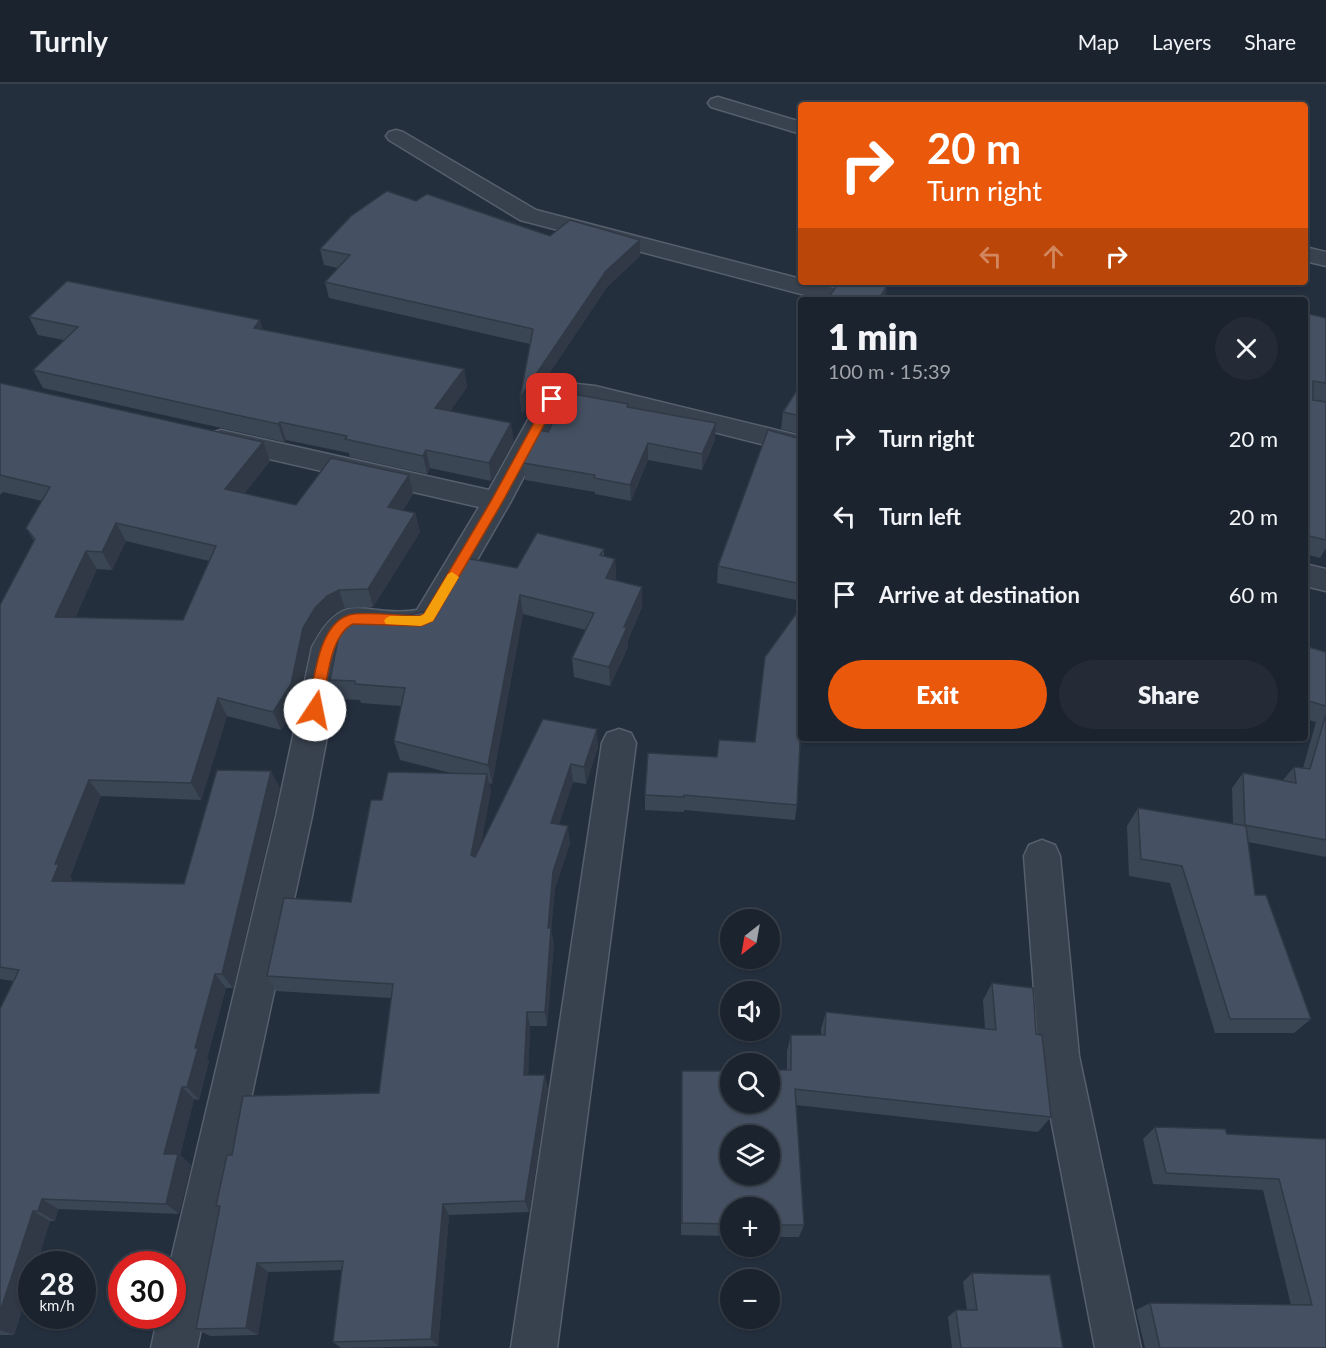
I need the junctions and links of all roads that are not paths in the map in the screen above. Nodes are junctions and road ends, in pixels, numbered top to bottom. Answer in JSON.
{"nodes":[{"id":1,"x":718,"y":103,"type":"dead end"},
{"id":2,"x":798,"y":127,"type":"edge"},
{"id":3,"x":396,"y":136,"type":"dead end"},
{"id":4,"x":1308,"y":255,"type":"edge"},
{"id":5,"x":1326,"y":259,"type":"edge"},
{"id":6,"x":841,"y":297,"type":"edge"},
{"id":7,"x":202,"y":435,"type":"edge"},
{"id":8,"x":798,"y":444,"type":"edge"},
{"id":9,"x":497,"y":501,"type":"junction"},
{"id":10,"x":1308,"y":576,"type":"edge"},
{"id":11,"x":1326,"y":580,"type":"edge"},
{"id":12,"x":619,"y":743,"type":"dead end"},
{"id":13,"x":1042,"y":856,"type":"dead end"},
{"id":14,"x":174,"y":1348,"type":"edge"},
{"id":15,"x":534,"y":1348,"type":"edge"},
{"id":16,"x":1118,"y":1348,"type":"edge"}],
"edges":[{"from":1,"to":2,"type":"street"},
{"from":3,"to":6,"type":"street"},
{"from":4,"to":5,"type":"street"},
{"from":7,"to":9,"type":"street"},
{"from":8,"to":9,"type":"street"},
{"from":9,"to":14,"type":"street"},
{"from":10,"to":11,"type":"street"},
{"from":12,"to":15,"type":"street"},
{"from":13,"to":16,"type":"street"}]}
